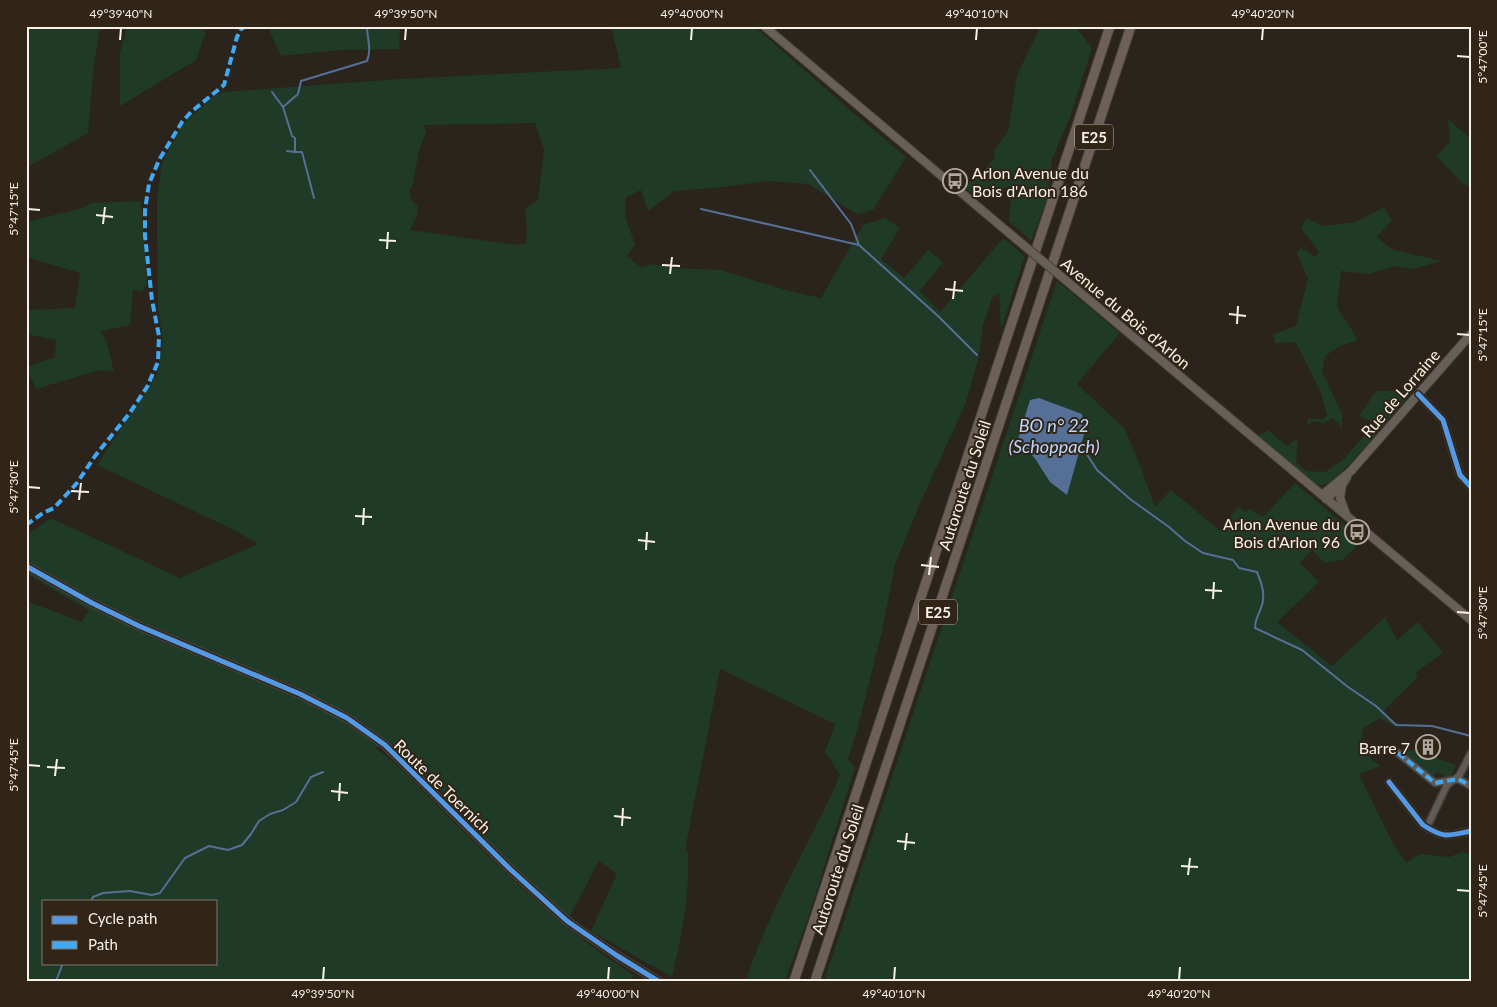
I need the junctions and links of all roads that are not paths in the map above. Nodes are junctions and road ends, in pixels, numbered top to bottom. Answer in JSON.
{"nodes":[{"id":1,"x":764,"y":26,"type":"edge"},
{"id":2,"x":1110,"y":26,"type":"edge"},
{"id":3,"x":1131,"y":28,"type":"edge"},
{"id":4,"x":1471,"y":334,"type":"edge"},
{"id":5,"x":1418,"y":394,"type":"junction"},
{"id":6,"x":1351,"y":471,"type":"junction"},
{"id":7,"x":1342,"y":485,"type":"junction"},
{"id":8,"x":1471,"y":487,"type":"edge"},
{"id":9,"x":1324,"y":497,"type":"junction"},
{"id":10,"x":1346,"y":516,"type":"junction"},
{"id":11,"x":26,"y":566,"type":"edge"},
{"id":12,"x":1471,"y":620,"type":"edge"},
{"id":13,"x":1398,"y":753,"type":"dead end"},
{"id":14,"x":1471,"y":753,"type":"edge"},
{"id":15,"x":1454,"y":780,"type":"junction"},
{"id":16,"x":1389,"y":782,"type":"dead end"},
{"id":17,"x":1471,"y":786,"type":"edge"},
{"id":18,"x":1427,"y":828,"type":"junction"},
{"id":19,"x":1471,"y":831,"type":"edge"},
{"id":20,"x":658,"y":981,"type":"edge"},
{"id":21,"x":794,"y":981,"type":"edge"},
{"id":22,"x":815,"y":981,"type":"edge"}],
"edges":[{"from":1,"to":9,"type":"main road","name":"Avenue du Bois d'Arlon","bridge":true},
{"from":2,"to":21,"type":"highway","name":"Autoroute du Soleil","number":"E25"},
{"from":3,"to":22,"type":"highway","name":"Autoroute du Soleil","number":"E25"},
{"from":4,"to":5,"type":"main road","name":"Rue de Lorraine"},
{"from":5,"to":6,"type":"main road","name":"Rue de Lorraine"},
{"from":5,"to":8,"type":"street"},
{"from":6,"to":7,"type":"main road","name":"Rue de Lorraine"},
{"from":6,"to":9,"type":"main road","name":"Rue de Lorraine"},
{"from":7,"to":9,"type":"main road","name":"Rue de Lorraine"},
{"from":7,"to":10,"type":"main road"},
{"from":9,"to":10,"type":"main road","name":"Avenue du Bois d'Arlon"},
{"from":10,"to":12,"type":"main road","name":"Avenue du Bois d'Arlon"},
{"from":11,"to":20,"type":"main road","name":"Route de Toernich"},
{"from":13,"to":15,"type":"street"},
{"from":14,"to":15,"type":"street"},
{"from":15,"to":17,"type":"street"},
{"from":15,"to":18,"type":"street"},
{"from":16,"to":18,"type":"street"},
{"from":18,"to":19,"type":"street"}]}
